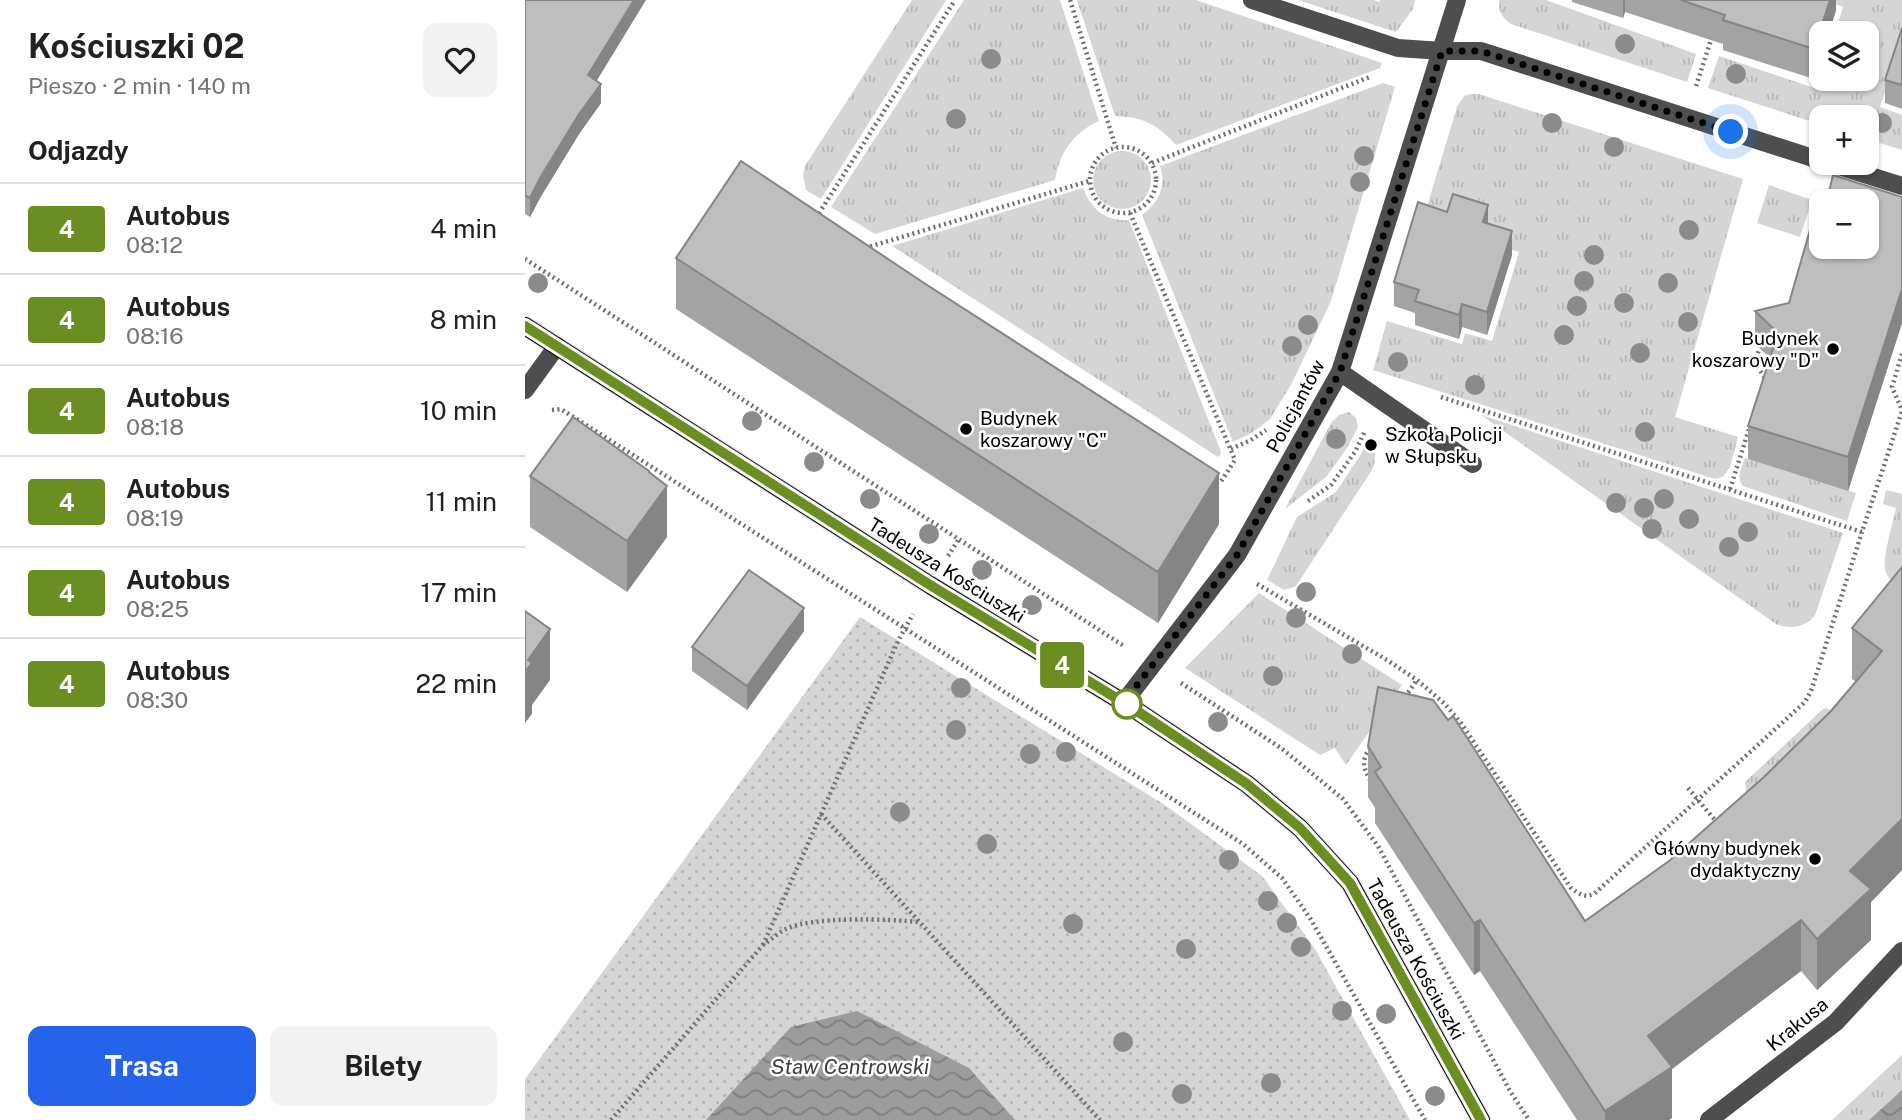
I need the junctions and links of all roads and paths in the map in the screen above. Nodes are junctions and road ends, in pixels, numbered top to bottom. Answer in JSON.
{"nodes":[{"id":1,"x":955,"y":0,"type":"edge"},
{"id":2,"x":1070,"y":0,"type":"edge"},
{"id":3,"x":1252,"y":0,"type":"edge"},
{"id":4,"x":1457,"y":0,"type":"edge"},
{"id":5,"x":1716,"y":27,"type":"edge"},
{"id":6,"x":1398,"y":48,"type":"junction"},
{"id":7,"x":1442,"y":51,"type":"junction"},
{"id":8,"x":1686,"y":117,"type":"junction"},
{"id":9,"x":1116,"y":148,"type":"junction"},
{"id":10,"x":1809,"y":156,"type":"edge"},
{"id":11,"x":1152,"y":163,"type":"junction"},
{"id":12,"x":1867,"y":175,"type":"edge"},
{"id":13,"x":1089,"y":181,"type":"junction"},
{"id":14,"x":1902,"y":186,"type":"edge"},
{"id":15,"x":1131,"y":213,"type":"junction"},
{"id":16,"x":814,"y":220,"type":"edge"},
{"id":17,"x":858,"y":250,"type":"edge"},
{"id":18,"x":525,"y":326,"type":"edge"},
{"id":19,"x":1763,"y":338,"type":"edge"},
{"id":20,"x":557,"y":346,"type":"junction"},
{"id":21,"x":1902,"y":354,"type":"edge"},
{"id":22,"x":1340,"y":372,"type":"junction"},
{"id":23,"x":1761,"y":389,"type":"edge"},
{"id":24,"x":525,"y":390,"type":"edge"},
{"id":25,"x":1431,"y":394,"type":"dead end"},
{"id":26,"x":549,"y":411,"type":"dead end"},
{"id":27,"x":1902,"y":411,"type":"edge"},
{"id":28,"x":1754,"y":414,"type":"edge"},
{"id":29,"x":1473,"y":464,"type":"dead end"},
{"id":30,"x":1220,"y":483,"type":"dead end"},
{"id":31,"x":1730,"y":489,"type":"junction"},
{"id":32,"x":1862,"y":532,"type":"junction"},
{"id":33,"x":1253,"y":582,"type":"dead end"},
{"id":34,"x":930,"y":585,"type":"junction"},
{"id":35,"x":905,"y":628,"type":"junction"},
{"id":36,"x":1417,"y":680,"type":"junction"},
{"id":37,"x":1403,"y":700,"type":"edge"},
{"id":38,"x":1124,"y":702,"type":"junction"},
{"id":39,"x":1374,"y":741,"type":"edge"},
{"id":40,"x":1373,"y":785,"type":"edge"},
{"id":41,"x":1688,"y":788,"type":"dead end"},
{"id":42,"x":1697,"y":800,"type":"junction"},
{"id":43,"x":821,"y":814,"type":"junction"},
{"id":44,"x":1723,"y":829,"type":"edge"},
{"id":45,"x":919,"y":922,"type":"junction"},
{"id":46,"x":763,"y":945,"type":"junction"},
{"id":47,"x":1902,"y":951,"type":"edge"},
{"id":48,"x":1510,"y":1091,"type":"dead end"},
{"id":49,"x":611,"y":1120,"type":"edge"},
{"id":50,"x":1100,"y":1120,"type":"edge"},
{"id":51,"x":1425,"y":1120,"type":"edge"},
{"id":52,"x":1481,"y":1120,"type":"edge"},
{"id":53,"x":1529,"y":1120,"type":"edge"},
{"id":54,"x":1709,"y":1120,"type":"edge"}],
"edges":[{"from":1,"to":16,"type":"path"},
{"from":2,"to":9,"type":"path"},
{"from":3,"to":6,"type":"street"},
{"from":4,"to":7,"type":"street","name":"Policjantów"},
{"from":5,"to":8,"type":"path"},
{"from":6,"to":7,"type":"street"},
{"from":6,"to":11,"type":"path"},
{"from":7,"to":8,"type":"street"},
{"from":7,"to":22,"type":"street","name":"Policjantów"},
{"from":8,"to":10,"type":"street"},
{"from":9,"to":11,"type":"path"},
{"from":9,"to":13,"type":"path"},
{"from":11,"to":15,"type":"path"},
{"from":12,"to":14,"type":"street"},
{"from":13,"to":15,"type":"path"},
{"from":13,"to":17,"type":"path"},
{"from":15,"to":30,"type":"path"},
{"from":18,"to":20,"type":"main road","name":"Tadeusza Kościuszki"},
{"from":19,"to":23,"type":"path"},
{"from":20,"to":24,"type":"street"},
{"from":20,"to":34,"type":"main road","name":"Tadeusza Kościuszki"},
{"from":21,"to":27,"type":"path"},
{"from":22,"to":29,"type":"street"},
{"from":22,"to":38,"type":"street","name":"Policjantów"},
{"from":25,"to":31,"type":"path"},
{"from":26,"to":35,"type":"path"},
{"from":27,"to":32,"type":"path"},
{"from":28,"to":31,"type":"path"},
{"from":31,"to":32,"type":"path"},
{"from":32,"to":42,"type":"path"},
{"from":33,"to":36,"type":"path"},
{"from":34,"to":35,"type":"path"},
{"from":34,"to":38,"type":"main road","name":"Tadeusza Kościuszki"},
{"from":35,"to":43,"type":"path"},
{"from":35,"to":51,"type":"path"},
{"from":36,"to":37,"type":"path"},
{"from":36,"to":42,"type":"path"},
{"from":38,"to":52,"type":"main road","name":"Tadeusza Kościuszki"},
{"from":39,"to":40,"type":"path"},
{"from":41,"to":42,"type":"path"},
{"from":42,"to":44,"type":"path"},
{"from":43,"to":45,"type":"path"},
{"from":43,"to":46,"type":"path"},
{"from":45,"to":46,"type":"path"},
{"from":45,"to":50,"type":"path"},
{"from":46,"to":49,"type":"path"},
{"from":47,"to":54,"type":"street","name":"Krakusa"},
{"from":48,"to":53,"type":"path"}]}
